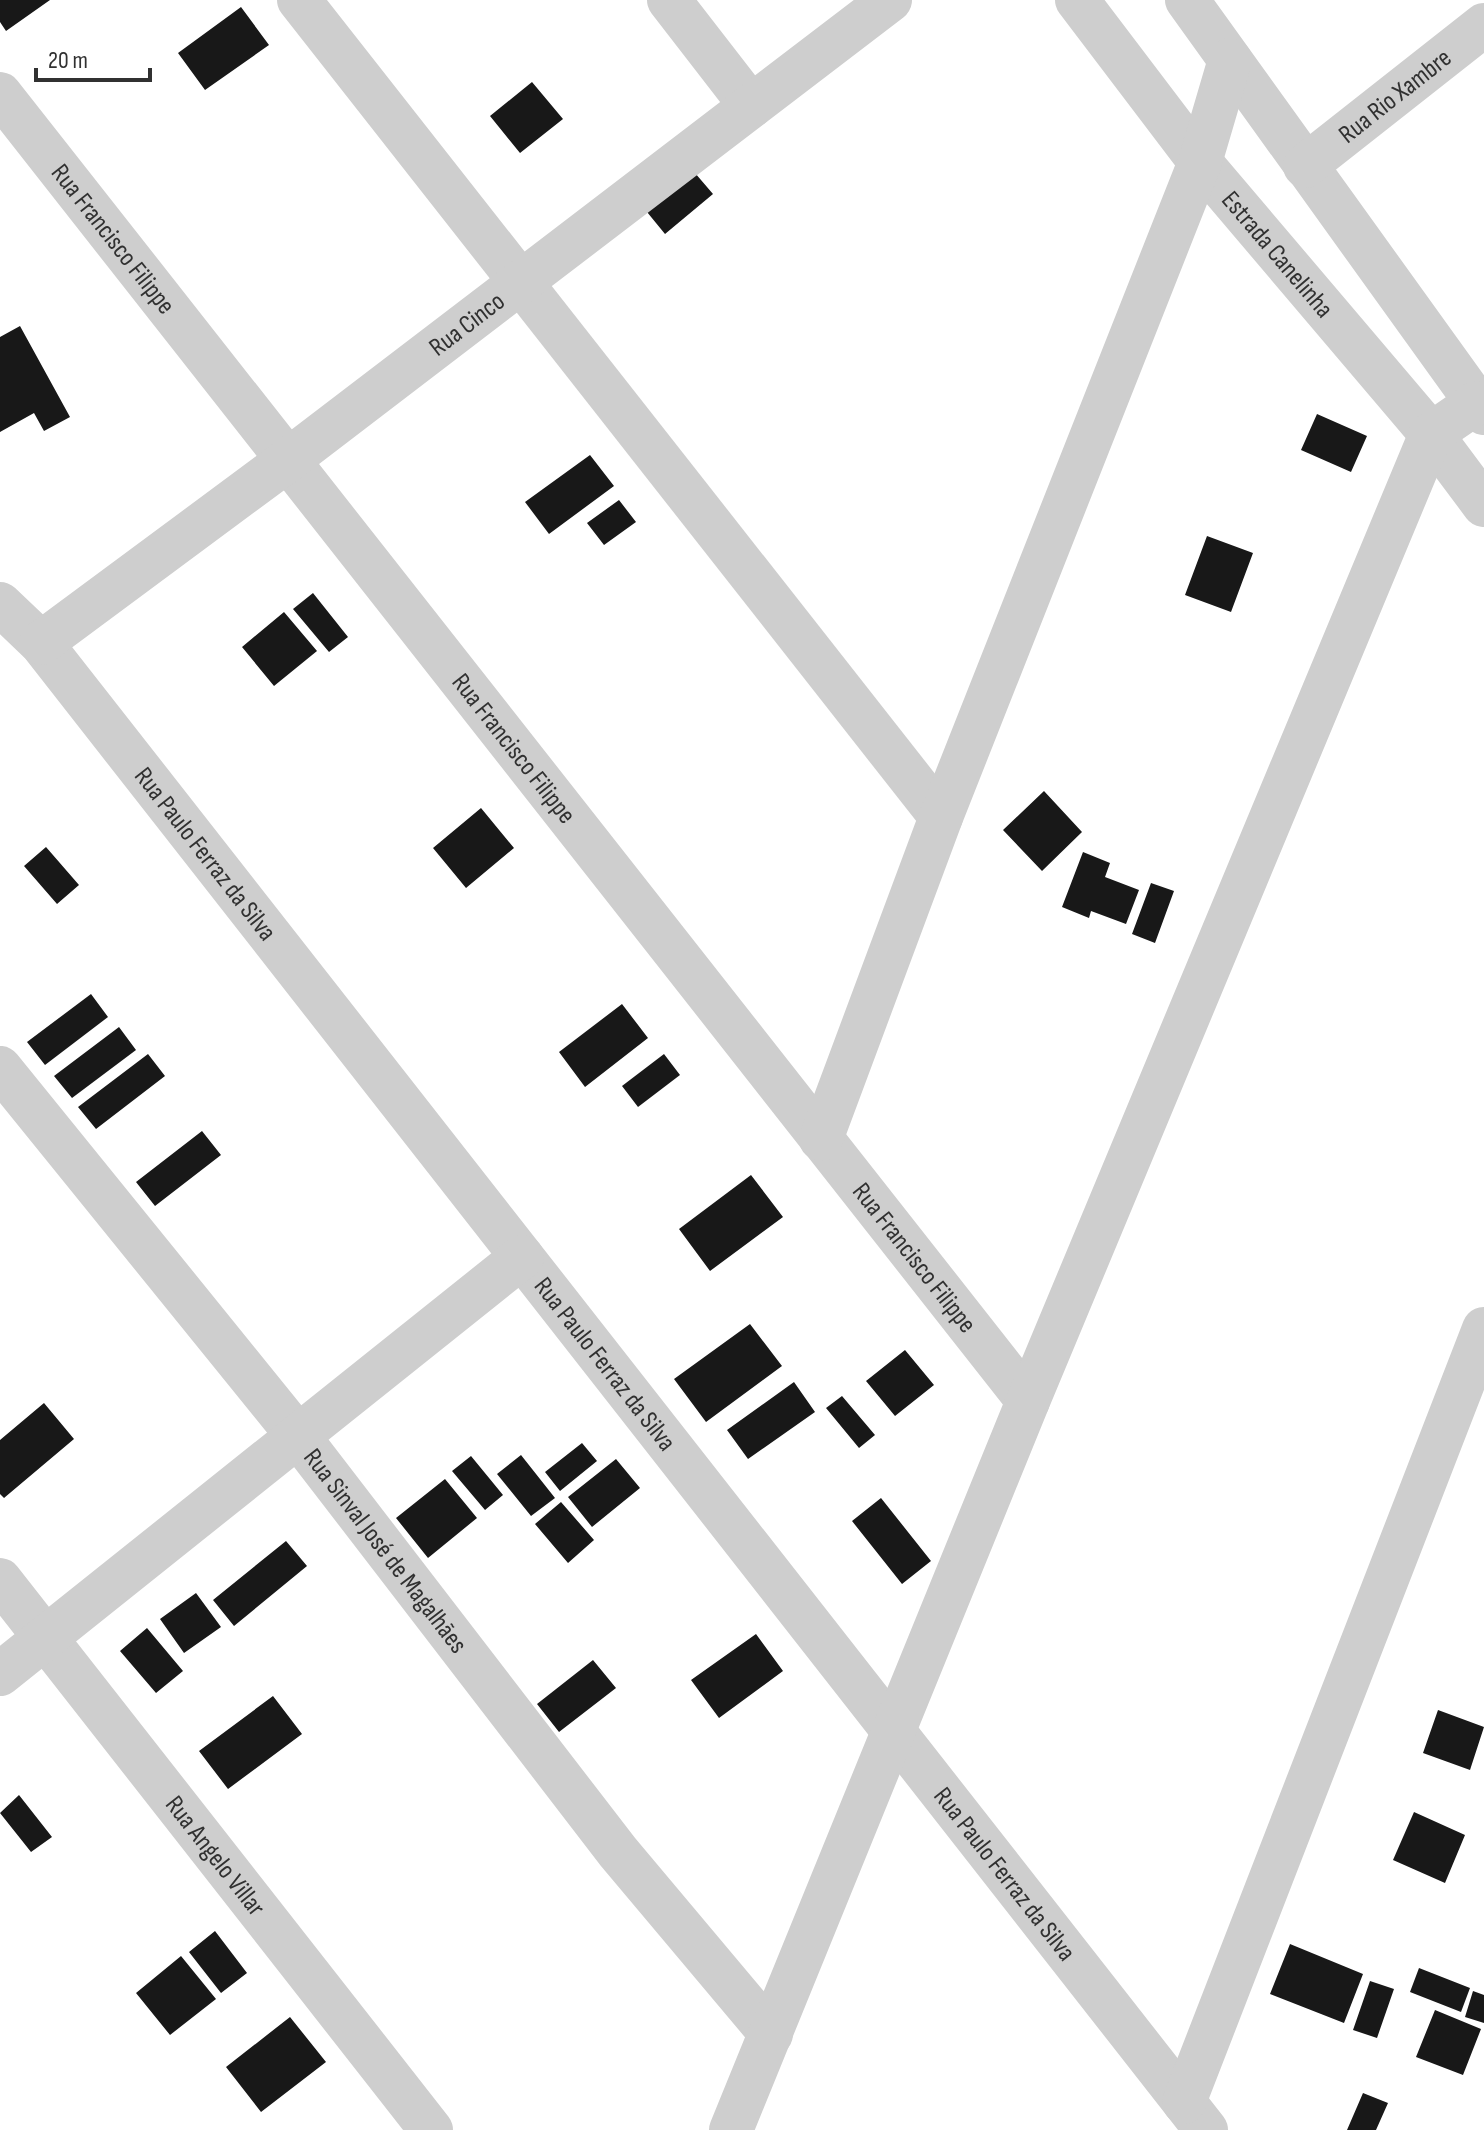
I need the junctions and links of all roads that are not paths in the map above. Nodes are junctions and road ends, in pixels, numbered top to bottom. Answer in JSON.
{"nodes":[{"id":1,"x":299,"y":0,"type":"edge"},
{"id":2,"x":669,"y":0,"type":"edge"},
{"id":3,"x":890,"y":0,"type":"edge"},
{"id":4,"x":1077,"y":0,"type":"edge"},
{"id":5,"x":1187,"y":0,"type":"edge"},
{"id":6,"x":1484,"y":25,"type":"edge"},
{"id":7,"x":1230,"y":60,"type":"junction"},
{"id":8,"x":0,"y":94,"type":"edge"},
{"id":9,"x":751,"y":106,"type":"junction"},
{"id":10,"x":1200,"y":162,"type":"junction"},
{"id":11,"x":1305,"y":166,"type":"junction"},
{"id":12,"x":521,"y":282,"type":"junction"},
{"id":13,"x":1480,"y":408,"type":"edge"},
{"id":14,"x":1431,"y":434,"type":"junction"},
{"id":15,"x":288,"y":460,"type":"junction"},
{"id":16,"x":1484,"y":505,"type":"edge"},
{"id":17,"x":0,"y":604,"type":"edge"},
{"id":18,"x":41,"y":643,"type":"junction"},
{"id":19,"x":941,"y":817,"type":"junction"},
{"id":20,"x":0,"y":1068,"type":"edge"},
{"id":21,"x":821,"y":1139,"type":"junction"},
{"id":22,"x":522,"y":1257,"type":"junction"},
{"id":23,"x":1484,"y":1329,"type":"edge"},
{"id":24,"x":1028,"y":1401,"type":"junction"},
{"id":25,"x":298,"y":1436,"type":"junction"},
{"id":26,"x":0,"y":1580,"type":"edge"},
{"id":27,"x":44,"y":1639,"type":"junction"},
{"id":28,"x":0,"y":1674,"type":"edge"},
{"id":29,"x":895,"y":1734,"type":"junction"},
{"id":30,"x":771,"y":2034,"type":"junction"},
{"id":31,"x":1195,"y":2116,"type":"edge"},
{"id":32,"x":431,"y":2130,"type":"edge"},
{"id":33,"x":731,"y":2130,"type":"edge"}],
"edges":[{"from":1,"to":12,"type":"street"},
{"from":2,"to":9,"type":"street"},
{"from":3,"to":9,"type":"street","name":"Rua Cinco"},
{"from":4,"to":10,"type":"street","name":"Estrada Canelinha"},
{"from":5,"to":7,"type":"street"},
{"from":6,"to":11,"type":"street","name":"Rua Rio Xambre"},
{"from":7,"to":10,"type":"street"},
{"from":7,"to":11,"type":"street"},
{"from":8,"to":15,"type":"street","name":"Rua Francisco Filippe"},
{"from":9,"to":12,"type":"street","name":"Rua Cinco"},
{"from":10,"to":14,"type":"street","name":"Estrada Canelinha"},
{"from":10,"to":19,"type":"street"},
{"from":11,"to":13,"type":"street"},
{"from":12,"to":15,"type":"street","name":"Rua Cinco"},
{"from":12,"to":19,"type":"street"},
{"from":13,"to":14,"type":"street"},
{"from":14,"to":16,"type":"street","name":"Estrada Canelinha"},
{"from":14,"to":24,"type":"street"},
{"from":15,"to":18,"type":"street","name":"Rua Cinco"},
{"from":15,"to":21,"type":"street","name":"Rua Francisco Filippe"},
{"from":17,"to":18,"type":"street","name":"Rua Paulo Ferraz da Silva"},
{"from":18,"to":22,"type":"street","name":"Rua Paulo Ferraz da Silva"},
{"from":19,"to":21,"type":"street"},
{"from":20,"to":25,"type":"street","name":"Rua Sinval José de Magalhães"},
{"from":21,"to":24,"type":"street","name":"Rua Francisco Filippe"},
{"from":22,"to":25,"type":"street"},
{"from":22,"to":29,"type":"street","name":"Rua Paulo Ferraz da Silva"},
{"from":23,"to":31,"type":"street"},
{"from":24,"to":29,"type":"street"},
{"from":25,"to":27,"type":"street"},
{"from":25,"to":30,"type":"street","name":"Rua Sinval José de Magalhães"},
{"from":26,"to":27,"type":"street","name":"Rua Angelo Villar"},
{"from":27,"to":28,"type":"street"},
{"from":27,"to":32,"type":"street","name":"Rua Angelo Villar"},
{"from":29,"to":30,"type":"street"},
{"from":29,"to":31,"type":"street","name":"Rua Paulo Ferraz da Silva"},
{"from":30,"to":33,"type":"street"}]}
